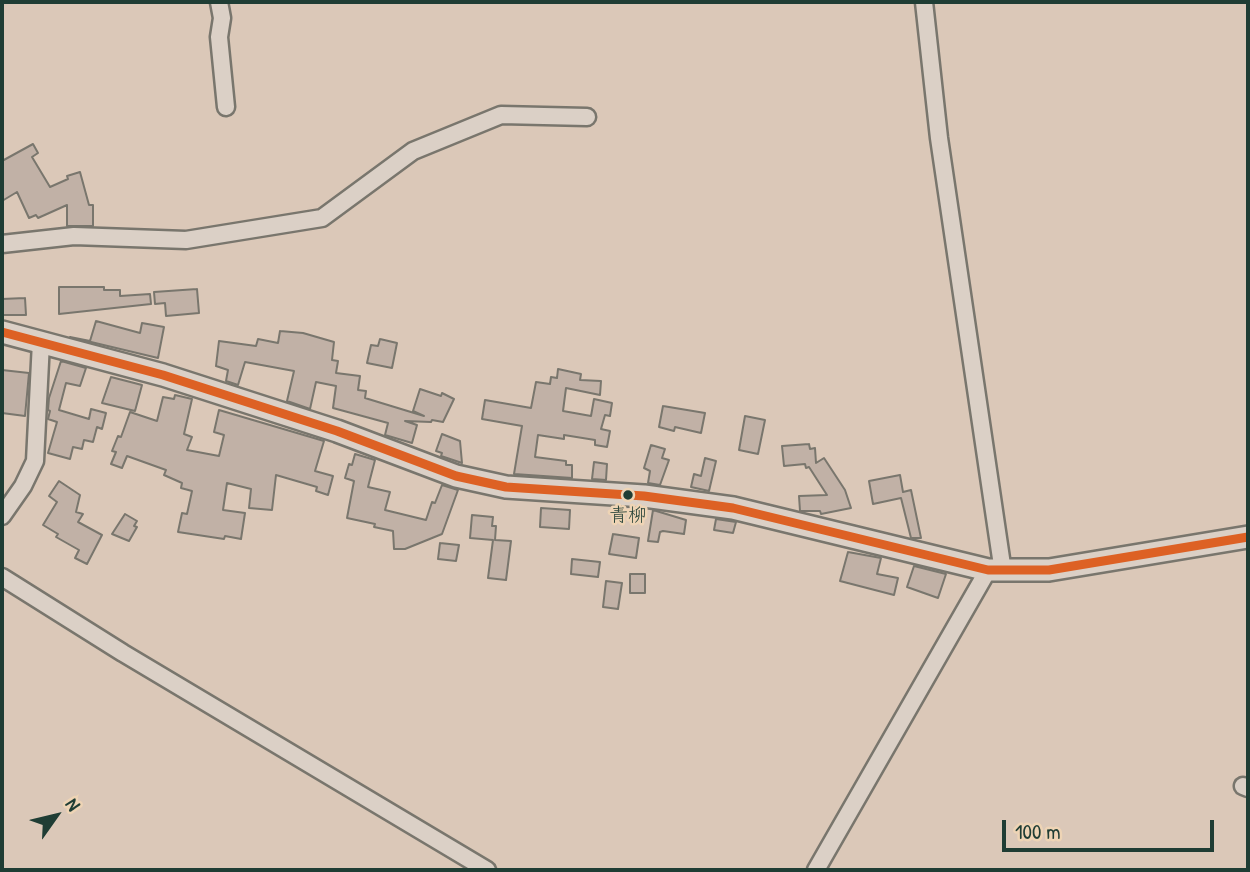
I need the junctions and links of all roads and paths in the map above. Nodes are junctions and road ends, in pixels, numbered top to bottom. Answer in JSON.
{"nodes":[{"id":1,"x":219,"y":2,"type":"edge"},
{"id":2,"x":924,"y":2,"type":"edge"},
{"id":3,"x":226,"y":107,"type":"dead end"},
{"id":4,"x":587,"y":117,"type":"dead end"},
{"id":5,"x":2,"y":244,"type":"edge"},
{"id":6,"x":2,"y":332,"type":"edge"},
{"id":7,"x":41,"y":342,"type":"junction"},
{"id":8,"x":2,"y":516,"type":"edge"},
{"id":9,"x":1248,"y":537,"type":"edge"},
{"id":10,"x":996,"y":571,"type":"junction"},
{"id":11,"x":2,"y":577,"type":"edge"},
{"id":12,"x":487,"y":870,"type":"edge"},
{"id":13,"x":816,"y":870,"type":"edge"}],
"edges":[{"from":1,"to":3,"type":"street"},
{"from":2,"to":10,"type":"street"},
{"from":4,"to":5,"type":"street"},
{"from":6,"to":7,"type":"main road"},
{"from":7,"to":8,"type":"street"},
{"from":7,"to":10,"type":"main road"},
{"from":9,"to":10,"type":"main road"},
{"from":10,"to":13,"type":"street"},
{"from":11,"to":12,"type":"street"}]}
